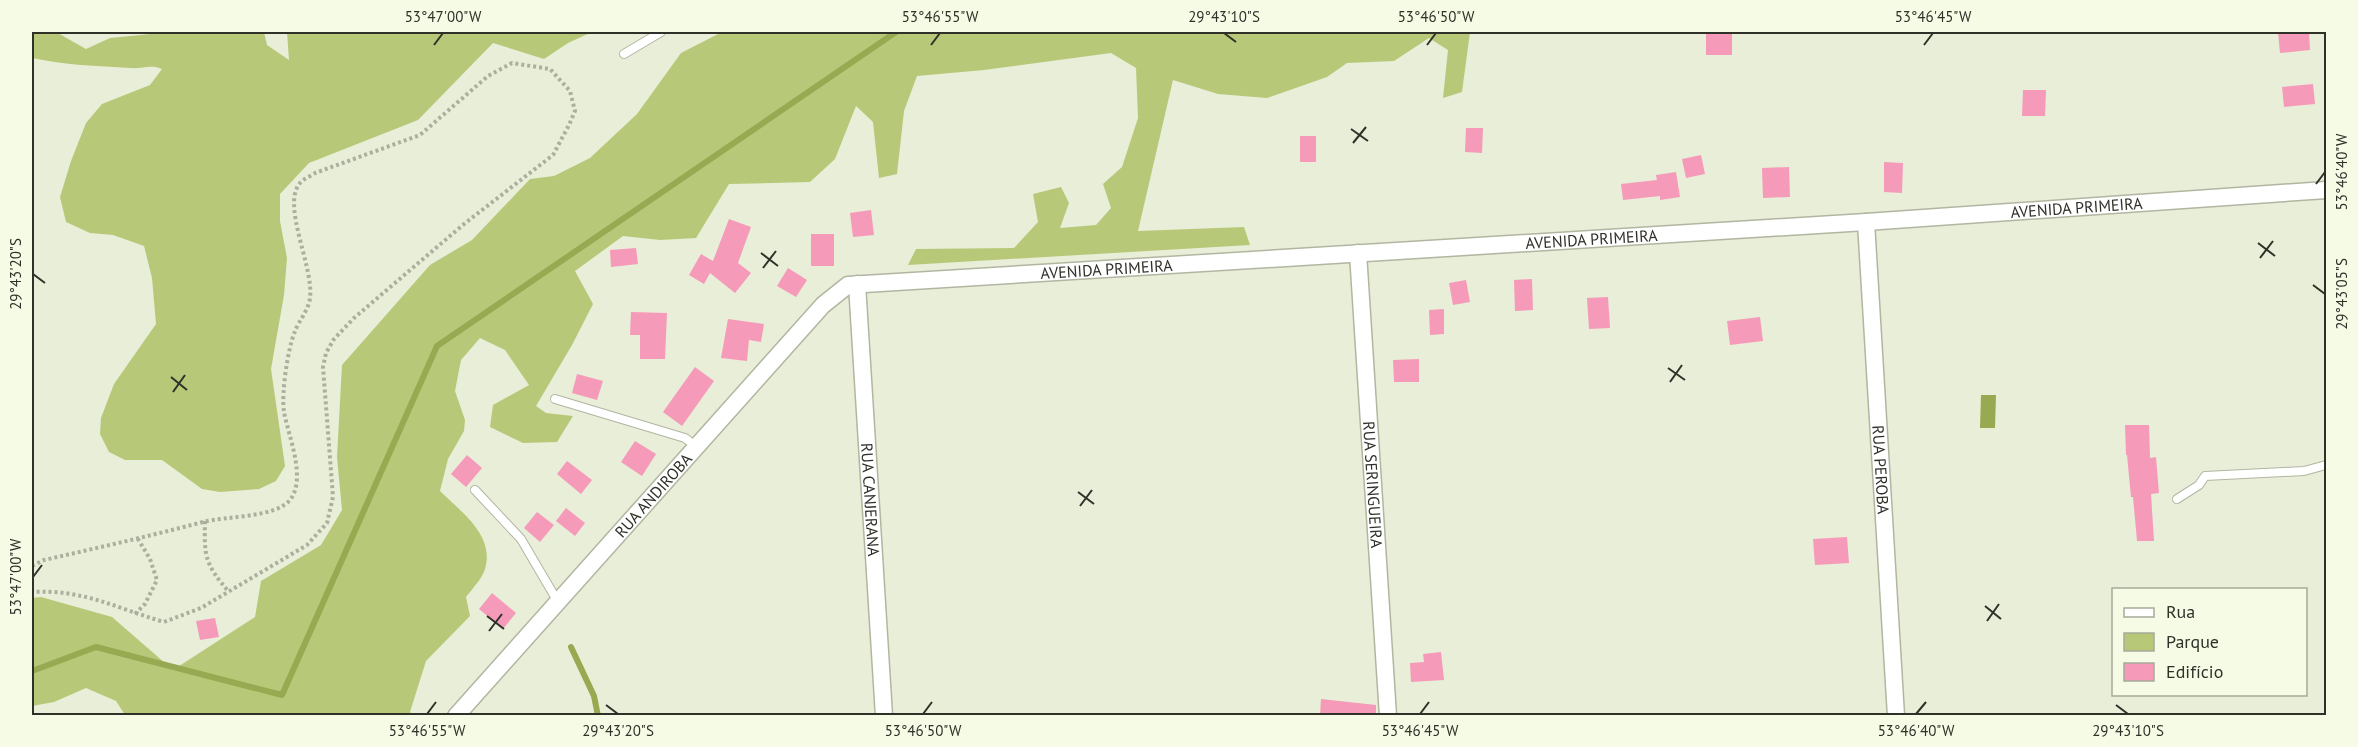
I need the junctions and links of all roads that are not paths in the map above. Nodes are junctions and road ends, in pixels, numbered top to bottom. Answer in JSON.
{"nodes":[{"id":1,"x":661,"y":32,"type":"edge"},
{"id":2,"x":624,"y":54,"type":"dead end"},
{"id":3,"x":2326,"y":190,"type":"edge"},
{"id":4,"x":1866,"y":222,"type":"junction"},
{"id":5,"x":1358,"y":253,"type":"junction"},
{"id":6,"x":856,"y":284,"type":"junction"},
{"id":7,"x":555,"y":399,"type":"dead end"},
{"id":8,"x":697,"y":447,"type":"junction"},
{"id":9,"x":2326,"y":465,"type":"edge"},
{"id":10,"x":475,"y":489,"type":"dead end"},
{"id":11,"x":2178,"y":500,"type":"dead end"},
{"id":12,"x":558,"y":602,"type":"junction"},
{"id":13,"x":456,"y":716,"type":"edge"},
{"id":14,"x":884,"y":716,"type":"edge"},
{"id":15,"x":1388,"y":716,"type":"edge"},
{"id":16,"x":1896,"y":716,"type":"edge"}],
"edges":[{"from":1,"to":2,"type":"lane"},
{"from":3,"to":4,"type":"street","name":"AVENIDA PRIMEIRA"},
{"from":4,"to":5,"type":"street","name":"AVENIDA PRIMEIRA"},
{"from":4,"to":16,"type":"street","name":"RUA PEROBA"},
{"from":5,"to":6,"type":"street","name":"AVENIDA PRIMEIRA"},
{"from":5,"to":15,"type":"street","name":"RUA SERINGUEIRA"},
{"from":6,"to":8,"type":"street","name":"RUA ANDIROBA"},
{"from":6,"to":14,"type":"street","name":"RUA CANJERANA"},
{"from":7,"to":8,"type":"lane"},
{"from":8,"to":12,"type":"street","name":"RUA ANDIROBA"},
{"from":9,"to":11,"type":"lane"},
{"from":10,"to":12,"type":"lane"},
{"from":12,"to":13,"type":"street","name":"RUA ANDIROBA"}]}
